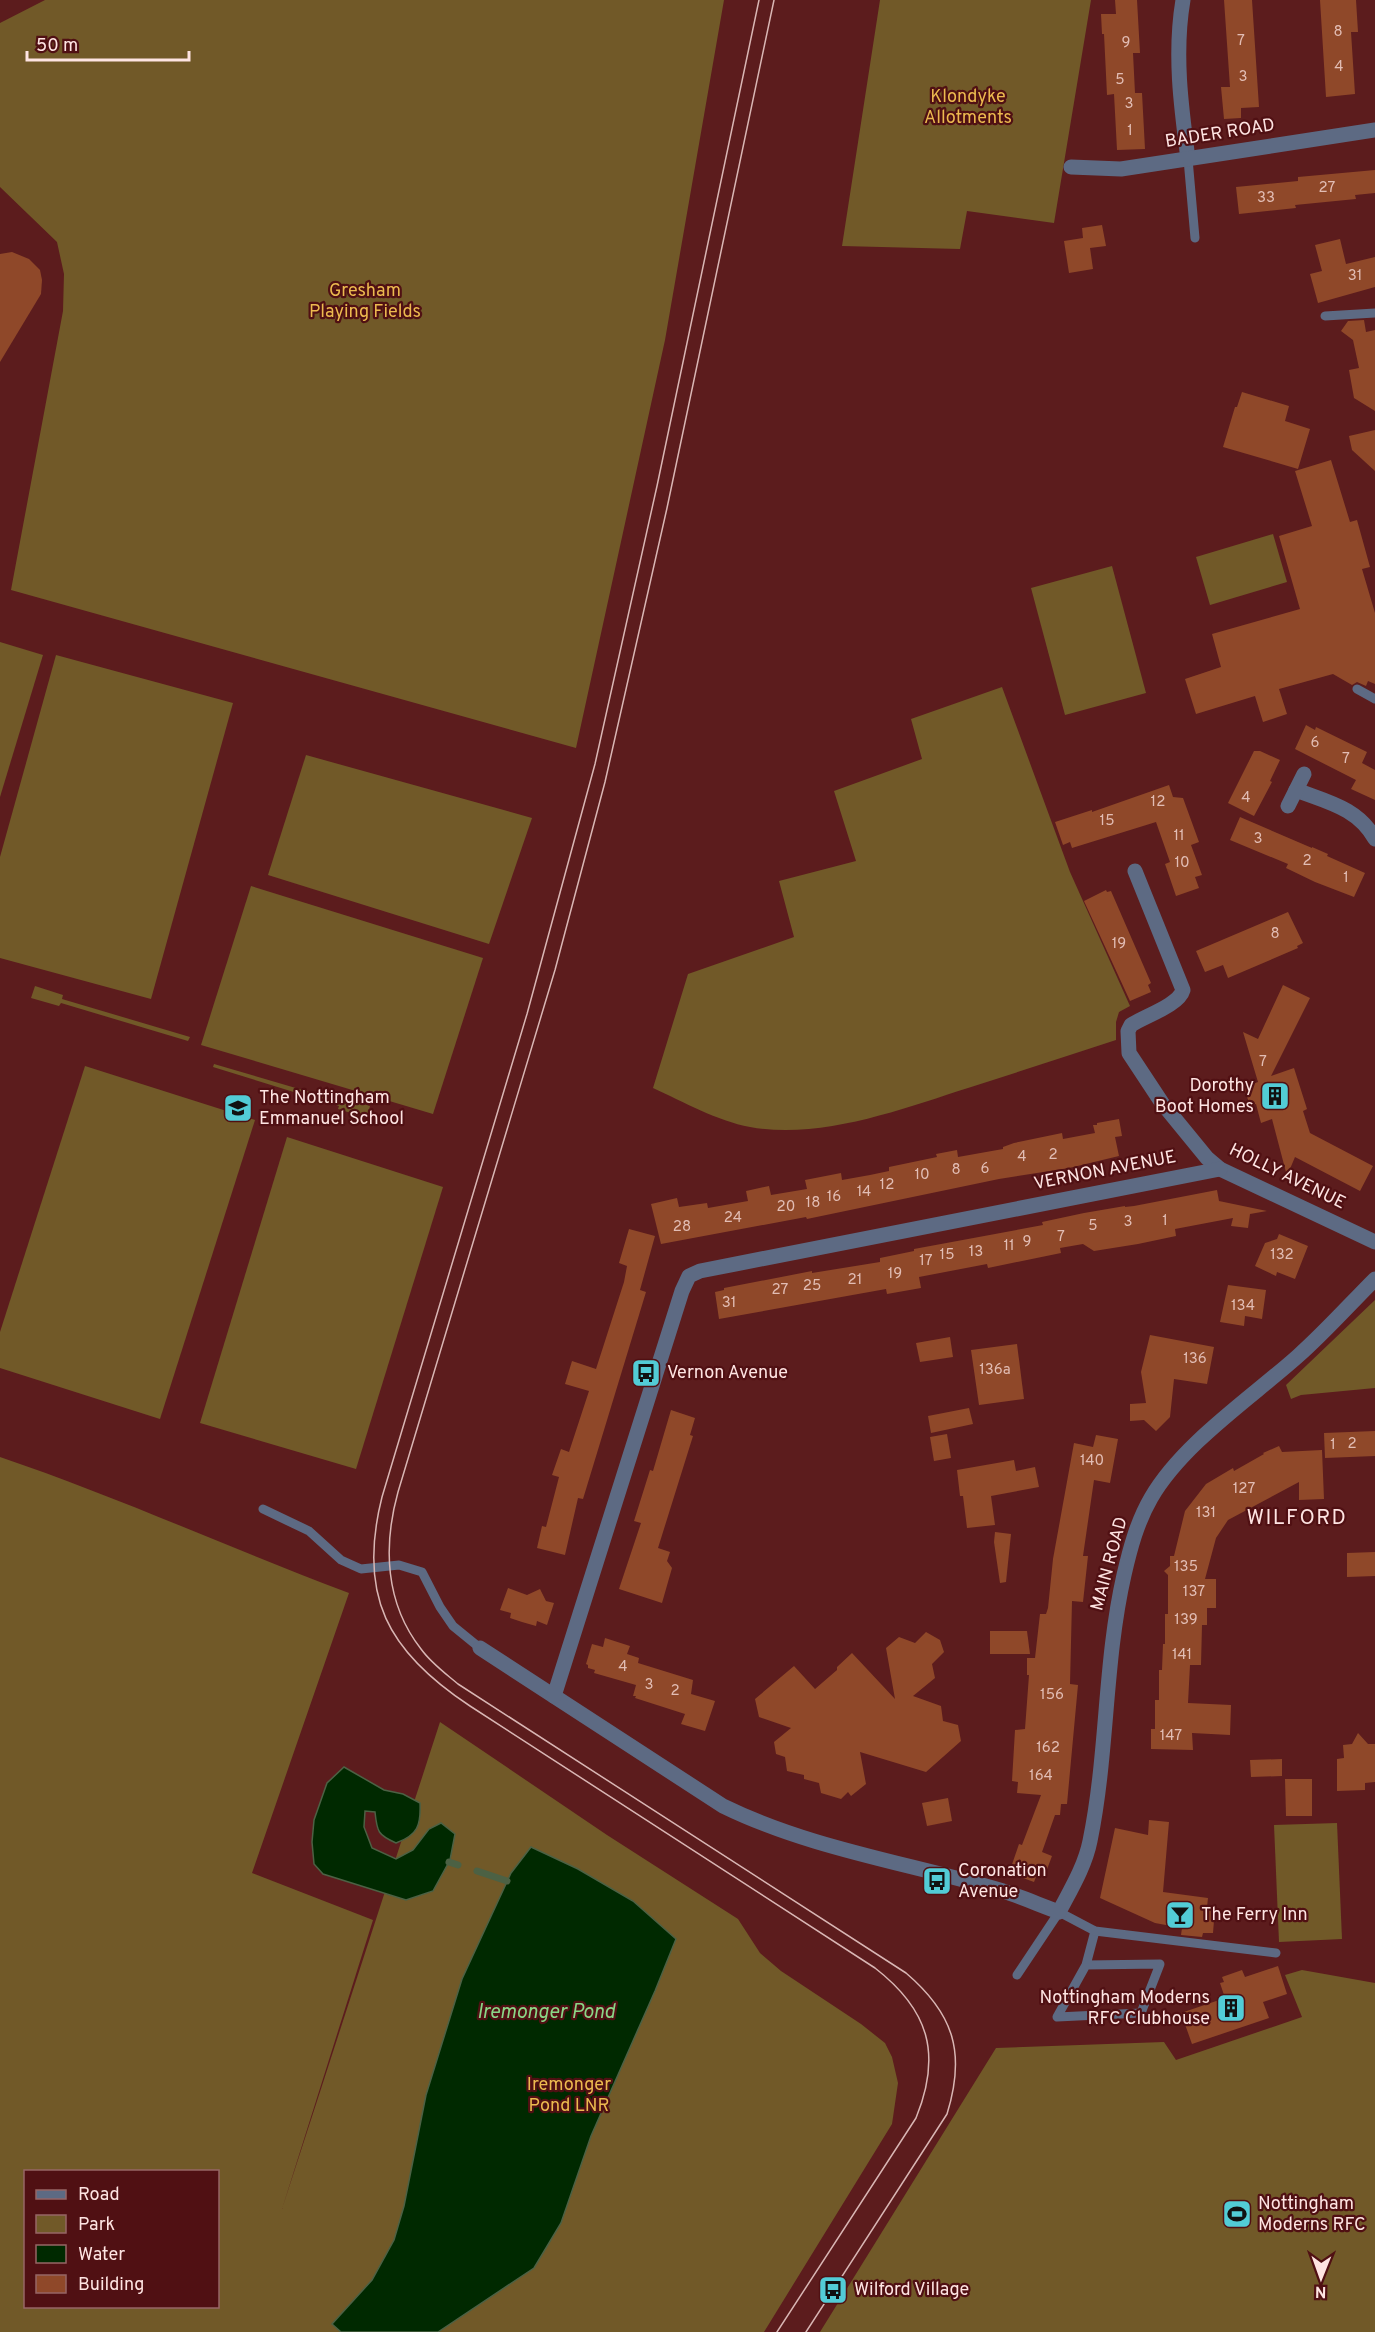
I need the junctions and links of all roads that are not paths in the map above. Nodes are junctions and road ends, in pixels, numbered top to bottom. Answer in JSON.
{"nodes":[{"id":1,"x":1183,"y":0,"type":"edge"},
{"id":2,"x":1375,"y":130,"type":"edge"},
{"id":3,"x":1188,"y":159,"type":"junction"},
{"id":4,"x":1071,"y":167,"type":"dead end"},
{"id":5,"x":1195,"y":238,"type":"dead end"},
{"id":6,"x":1375,"y":313,"type":"edge"},
{"id":7,"x":1325,"y":316,"type":"dead end"},
{"id":8,"x":1357,"y":688,"type":"dead end"},
{"id":9,"x":1375,"y":699,"type":"edge"},
{"id":10,"x":1304,"y":774,"type":"dead end"},
{"id":11,"x":1296,"y":790,"type":"junction"},
{"id":12,"x":1288,"y":806,"type":"dead end"},
{"id":13,"x":1375,"y":839,"type":"edge"},
{"id":14,"x":1135,"y":871,"type":"dead end"},
{"id":15,"x":1220,"y":1169,"type":"junction"},
{"id":16,"x":1375,"y":1242,"type":"edge"},
{"id":17,"x":1375,"y":1279,"type":"edge"},
{"id":18,"x":263,"y":1509,"type":"dead end"},
{"id":19,"x":480,"y":1648,"type":"joint"},
{"id":20,"x":554,"y":1696,"type":"junction"},
{"id":21,"x":1059,"y":1912,"type":"junction"},
{"id":22,"x":1095,"y":1931,"type":"junction"},
{"id":23,"x":1276,"y":1953,"type":"dead end"},
{"id":24,"x":1086,"y":1965,"type":"junction"},
{"id":25,"x":1017,"y":1975,"type":"dead end"}],
"edges":[{"from":1,"to":3,"type":"street"},
{"from":2,"to":3,"type":"street","name":"BADER ROAD"},
{"from":3,"to":4,"type":"street","name":"BADER ROAD"},
{"from":3,"to":5,"type":"lane"},
{"from":6,"to":7,"type":"lane"},
{"from":8,"to":9,"type":"lane"},
{"from":10,"to":11,"type":"street"},
{"from":11,"to":12,"type":"street"},
{"from":11,"to":13,"type":"street"},
{"from":14,"to":15,"type":"street","name":"HOLLY AVENUE"},
{"from":15,"to":16,"type":"street","name":"HOLLY AVENUE"},
{"from":15,"to":20,"type":"street","name":"VERNON AVENUE"},
{"from":17,"to":21,"type":"street","name":"MAIN ROAD"},
{"from":18,"to":19,"type":"lane"},
{"from":19,"to":20,"type":"street"},
{"from":20,"to":21,"type":"street"},
{"from":21,"to":22,"type":"lane"},
{"from":21,"to":25,"type":"lane"},
{"from":22,"to":23,"type":"lane"},
{"from":22,"to":24,"type":"lane"},
{"from":24,"to":24,"type":"lane"}]}
